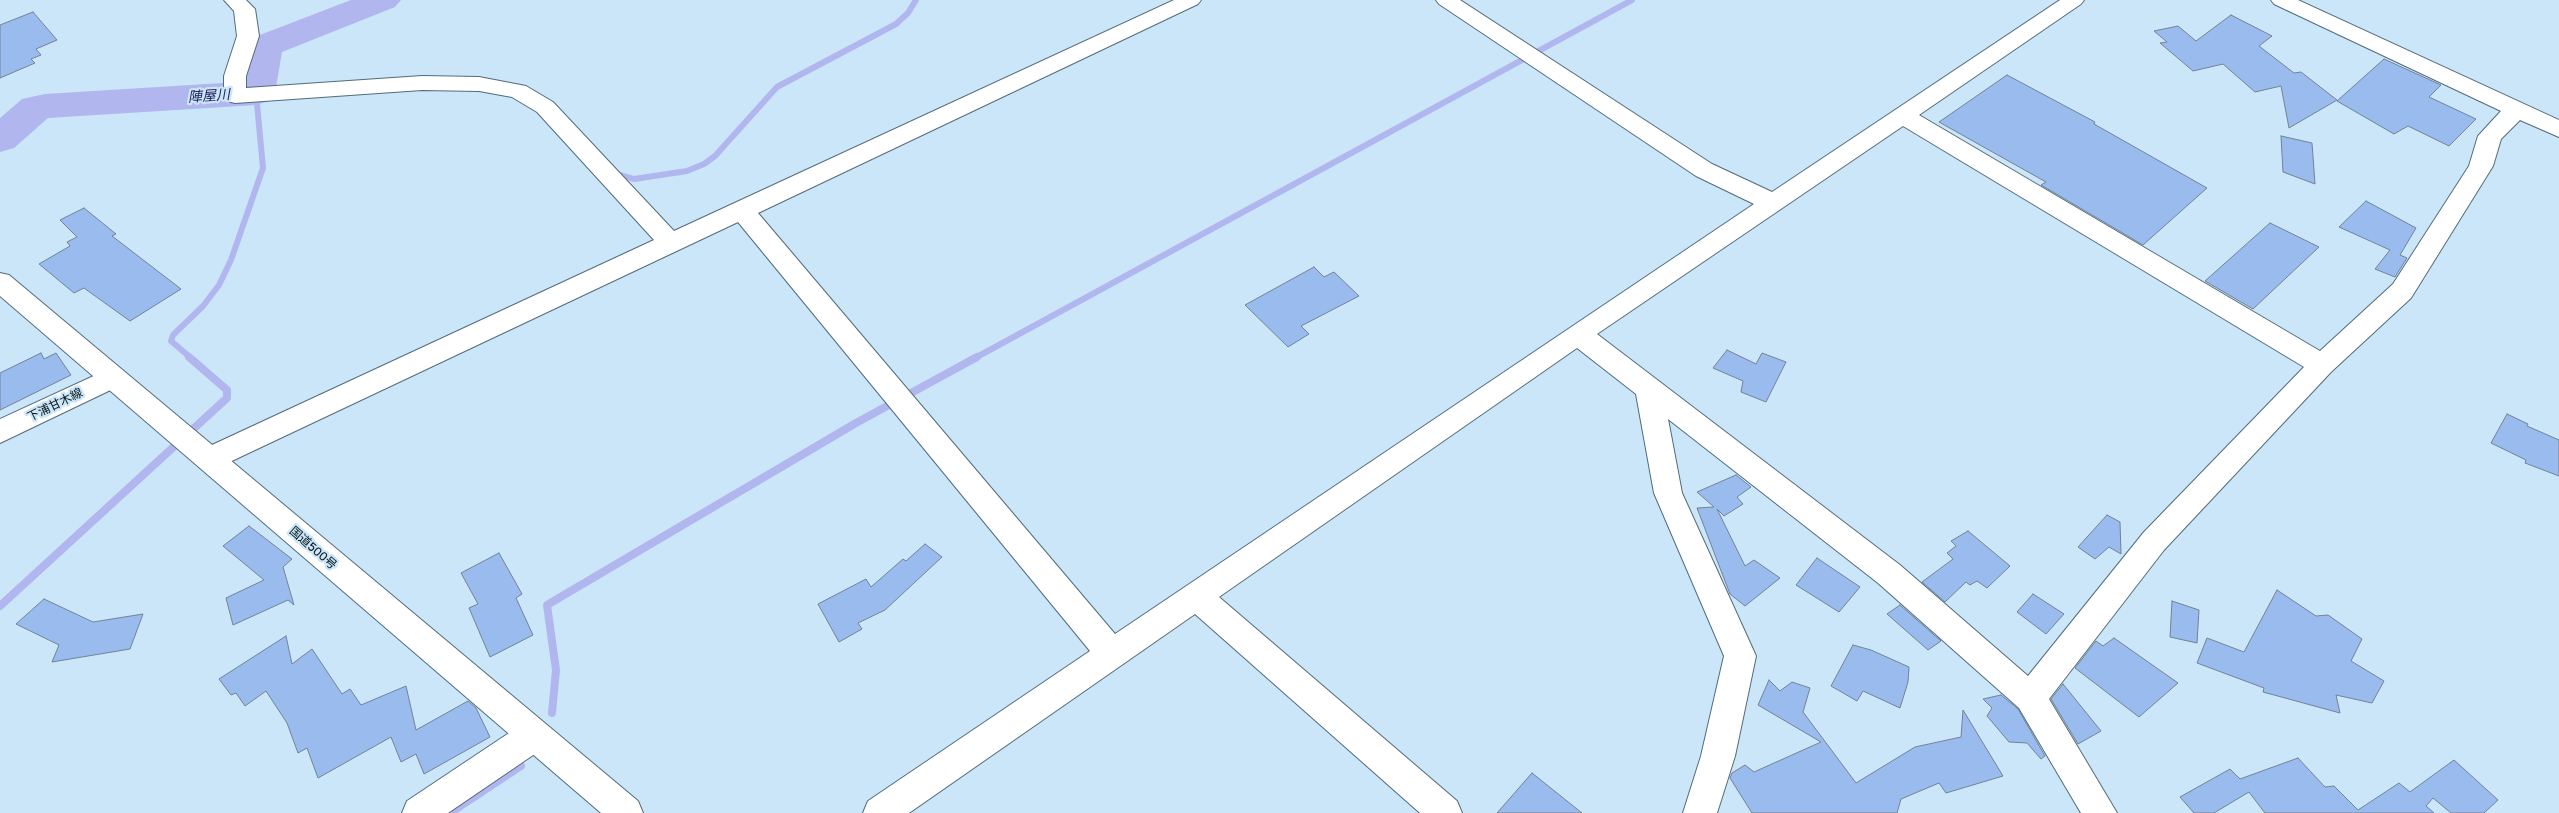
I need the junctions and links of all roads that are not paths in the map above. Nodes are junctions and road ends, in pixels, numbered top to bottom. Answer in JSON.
{"nodes":[{"id":1,"x":234,"y":0,"type":"edge"},
{"id":2,"x":1191,"y":0,"type":"edge"},
{"id":3,"x":1446,"y":0,"type":"edge"},
{"id":4,"x":2074,"y":0,"type":"edge"},
{"id":5,"x":2281,"y":0,"type":"edge"},
{"id":6,"x":2516,"y":110,"type":"junction"},
{"id":7,"x":1902,"y":115,"type":"junction"},
{"id":8,"x":2559,"y":129,"type":"edge"},
{"id":9,"x":1772,"y":202,"type":"junction"},
{"id":10,"x":742,"y":210,"type":"junction"},
{"id":11,"x":670,"y":242,"type":"junction"},
{"id":12,"x":0,"y":282,"type":"edge"},
{"id":13,"x":1578,"y":334,"type":"junction"},
{"id":14,"x":2322,"y":365,"type":"junction"},
{"id":15,"x":111,"y":378,"type":"junction"},
{"id":16,"x":1649,"y":388,"type":"junction"},
{"id":17,"x":0,"y":432,"type":"edge"},
{"id":18,"x":209,"y":459,"type":"junction"},
{"id":19,"x":1195,"y":595,"type":"junction"},
{"id":20,"x":1111,"y":653,"type":"junction"},
{"id":21,"x":2030,"y":698,"type":"junction"},
{"id":22,"x":533,"y":736,"type":"junction"},
{"id":23,"x":419,"y":813,"type":"edge"},
{"id":24,"x":626,"y":813,"type":"edge"},
{"id":25,"x":880,"y":813,"type":"edge"},
{"id":26,"x":1445,"y":813,"type":"edge"},
{"id":27,"x":1700,"y":813,"type":"edge"},
{"id":28,"x":2100,"y":813,"type":"edge"}],
"edges":[{"from":1,"to":11,"type":"main road"},
{"from":2,"to":10,"type":"main road"},
{"from":3,"to":9,"type":"main road"},
{"from":4,"to":7,"type":"main road"},
{"from":5,"to":6,"type":"main road"},
{"from":6,"to":8,"type":"main road"},
{"from":6,"to":14,"type":"main road"},
{"from":7,"to":9,"type":"main road"},
{"from":7,"to":14,"type":"main road"},
{"from":9,"to":13,"type":"main road"},
{"from":10,"to":11,"type":"main road"},
{"from":10,"to":20,"type":"main road"},
{"from":11,"to":18,"type":"main road"},
{"from":12,"to":15,"type":"main road","name":"国道500号"},
{"from":13,"to":16,"type":"main road"},
{"from":13,"to":19,"type":"main road"},
{"from":14,"to":21,"type":"main road"},
{"from":15,"to":17,"type":"main road","name":"下浦甘木線"},
{"from":15,"to":18,"type":"main road","name":"国道500号"},
{"from":16,"to":21,"type":"main road"},
{"from":16,"to":27,"type":"main road"},
{"from":18,"to":22,"type":"main road","name":"国道500号"},
{"from":19,"to":20,"type":"main road"},
{"from":19,"to":26,"type":"main road"},
{"from":20,"to":25,"type":"main road"},
{"from":21,"to":28,"type":"main road"},
{"from":22,"to":23,"type":"main road"},
{"from":22,"to":24,"type":"main road","name":"国道500号"}]}
